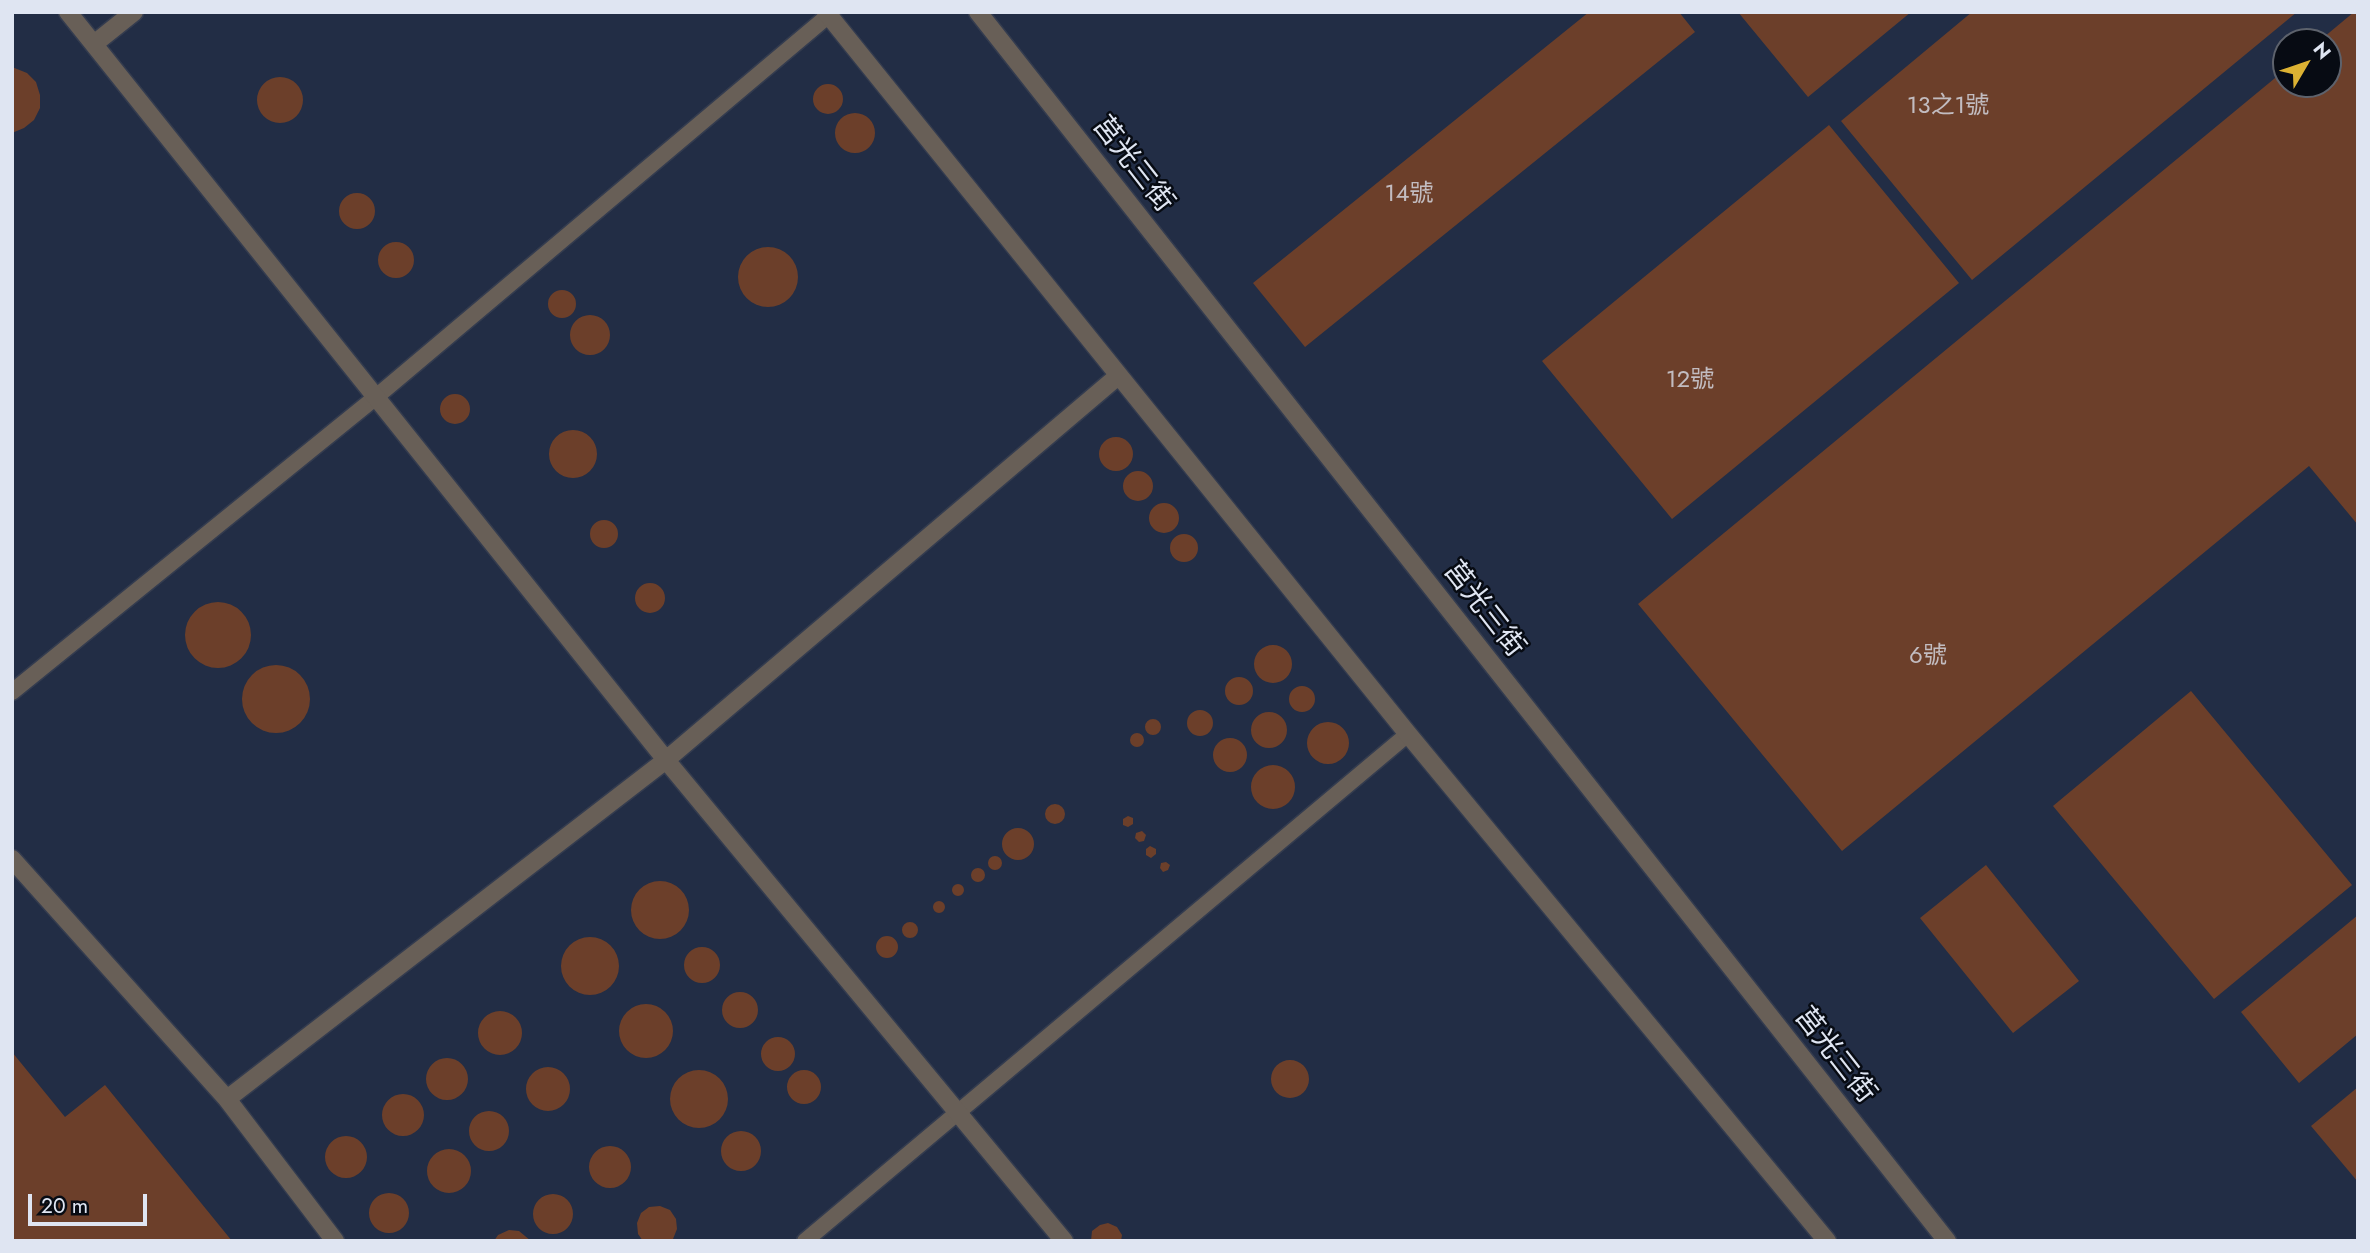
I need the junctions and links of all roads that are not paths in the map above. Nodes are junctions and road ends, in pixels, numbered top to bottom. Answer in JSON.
{"nodes":[{"id":1,"x":68,"y":12,"type":"edge"},
{"id":2,"x":134,"y":12,"type":"edge"},
{"id":3,"x":978,"y":12,"type":"edge"},
{"id":4,"x":827,"y":14,"type":"edge"},
{"id":5,"x":94,"y":44,"type":"junction"},
{"id":6,"x":1118,"y":376,"type":"junction"},
{"id":7,"x":376,"y":397,"type":"junction"},
{"id":8,"x":12,"y":692,"type":"edge"},
{"id":9,"x":1408,"y":734,"type":"junction"},
{"id":10,"x":666,"y":760,"type":"junction"},
{"id":11,"x":12,"y":859,"type":"edge"},
{"id":12,"x":227,"y":1099,"type":"junction"},
{"id":13,"x":958,"y":1114,"type":"junction"},
{"id":14,"x":335,"y":1241,"type":"edge"},
{"id":15,"x":805,"y":1241,"type":"edge"},
{"id":16,"x":1064,"y":1241,"type":"edge"},
{"id":17,"x":1827,"y":1241,"type":"edge"},
{"id":18,"x":1947,"y":1241,"type":"edge"}],
"edges":[{"from":1,"to":5,"type":"street"},
{"from":2,"to":5,"type":"street"},
{"from":3,"to":18,"type":"street","name":"莒光三街"},
{"from":4,"to":6,"type":"street"},
{"from":4,"to":7,"type":"lane"},
{"from":5,"to":7,"type":"street"},
{"from":6,"to":9,"type":"street"},
{"from":6,"to":10,"type":"street"},
{"from":7,"to":8,"type":"lane"},
{"from":7,"to":10,"type":"street"},
{"from":9,"to":13,"type":"lane"},
{"from":9,"to":17,"type":"street"},
{"from":10,"to":12,"type":"street"},
{"from":10,"to":13,"type":"street"},
{"from":11,"to":12,"type":"street"},
{"from":12,"to":14,"type":"street"},
{"from":13,"to":15,"type":"lane"},
{"from":13,"to":16,"type":"street"}]}
